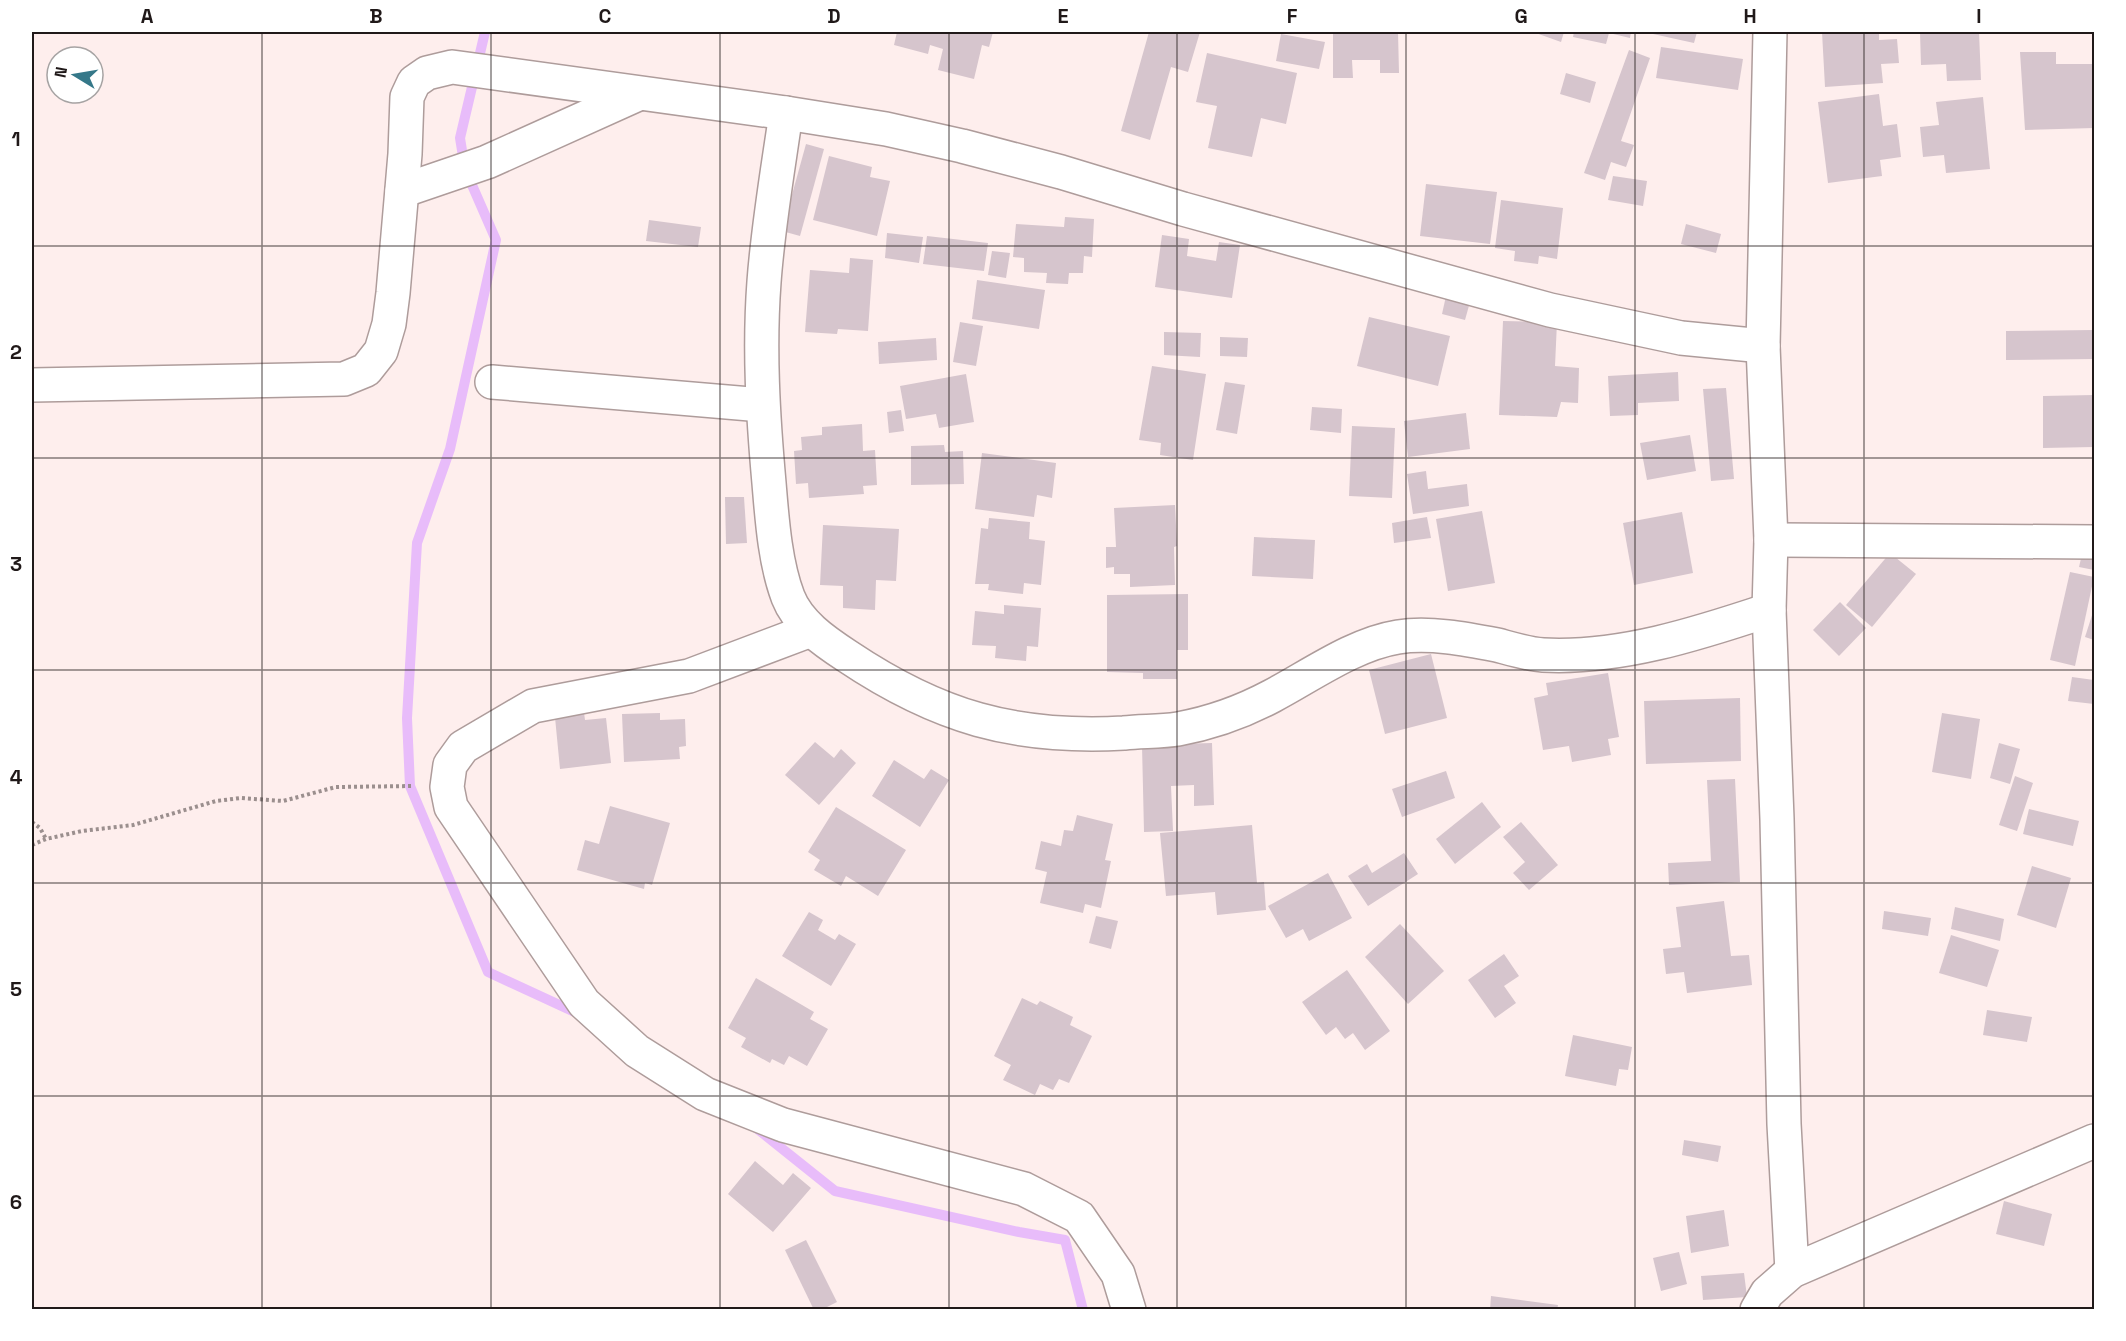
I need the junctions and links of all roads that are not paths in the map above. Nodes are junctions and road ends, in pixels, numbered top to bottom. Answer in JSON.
{"nodes":[{"id":1,"x":1770,"y":32,"type":"edge"},
{"id":2,"x":639,"y":94,"type":"junction"},
{"id":3,"x":786,"y":113,"type":"junction"},
{"id":4,"x":402,"y":190,"type":"junction"},
{"id":5,"x":1763,"y":346,"type":"junction"},
{"id":6,"x":492,"y":382,"type":"dead end"},
{"id":7,"x":32,"y":386,"type":"edge"},
{"id":8,"x":762,"y":405,"type":"junction"},
{"id":9,"x":1771,"y":540,"type":"junction"},
{"id":10,"x":2094,"y":542,"type":"edge"},
{"id":11,"x":1769,"y":610,"type":"junction"},
{"id":12,"x":811,"y":630,"type":"junction"},
{"id":13,"x":2094,"y":1141,"type":"edge"},
{"id":14,"x":1792,"y":1271,"type":"junction"},
{"id":15,"x":1129,"y":1310,"type":"edge"},
{"id":16,"x":1757,"y":1310,"type":"edge"}],
"edges":[{"from":1,"to":5,"type":"street"},
{"from":2,"to":3,"type":"street"},
{"from":2,"to":4,"type":"street"},
{"from":2,"to":4,"type":"street"},
{"from":3,"to":5,"type":"street"},
{"from":3,"to":8,"type":"street"},
{"from":4,"to":7,"type":"street"},
{"from":5,"to":9,"type":"street"},
{"from":6,"to":8,"type":"street"},
{"from":8,"to":12,"type":"street"},
{"from":9,"to":10,"type":"street"},
{"from":9,"to":11,"type":"street"},
{"from":11,"to":12,"type":"street"},
{"from":11,"to":14,"type":"street"},
{"from":12,"to":15,"type":"street"},
{"from":13,"to":14,"type":"street"},
{"from":14,"to":16,"type":"street"}]}
